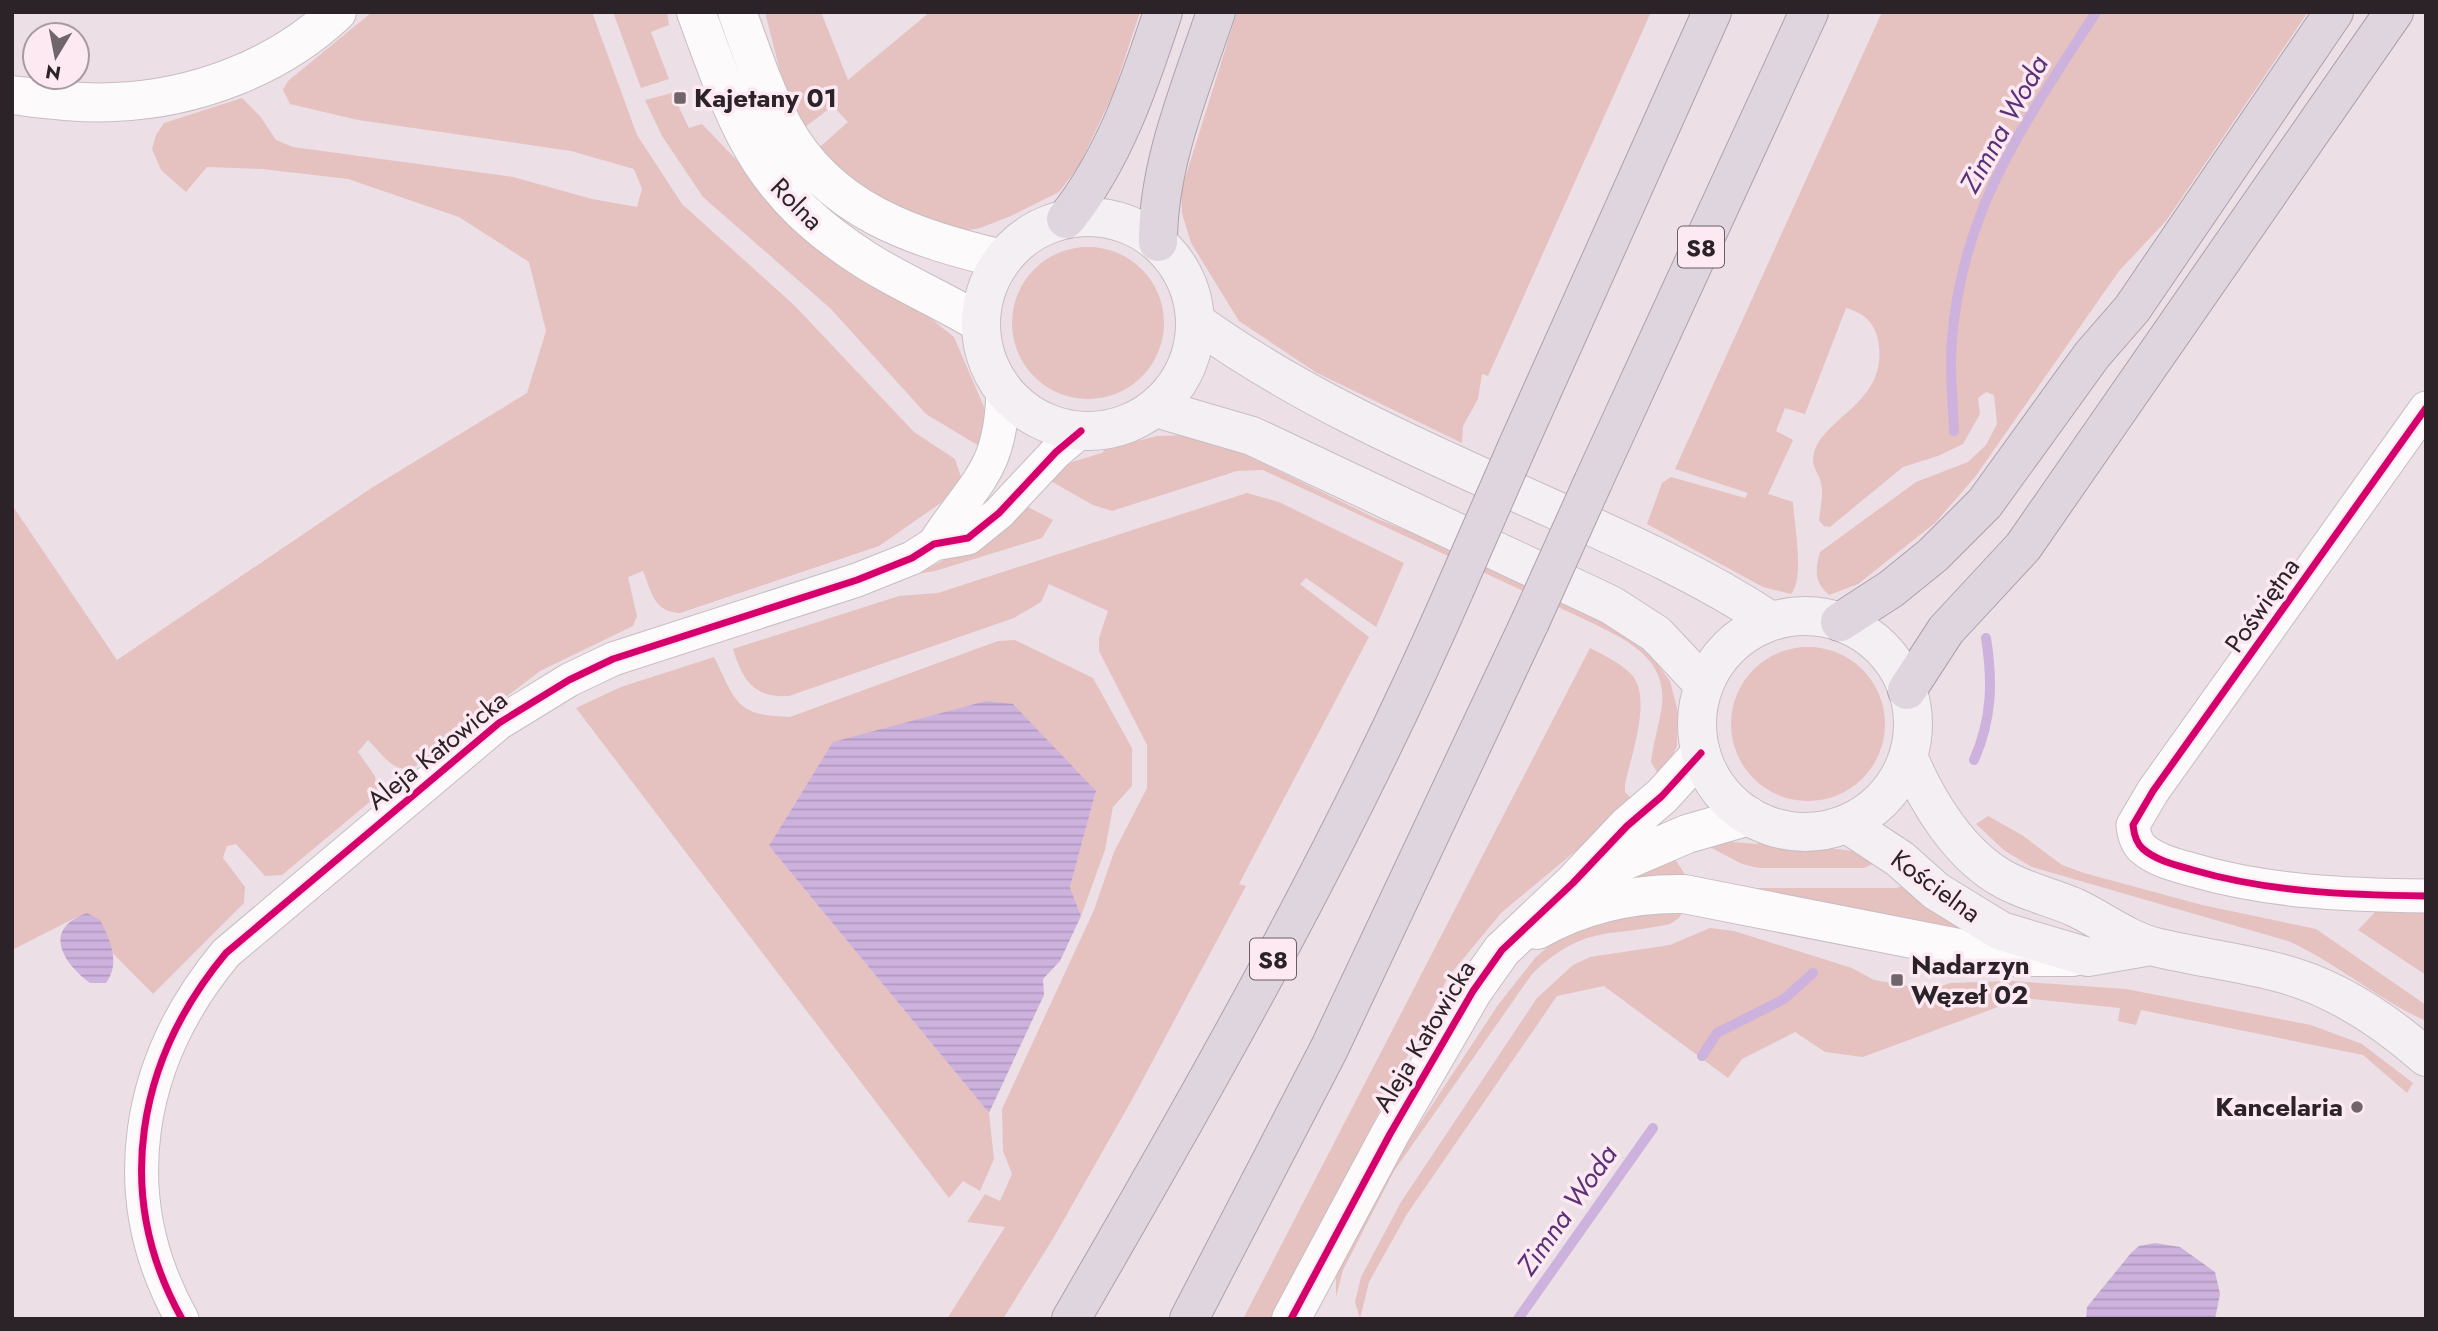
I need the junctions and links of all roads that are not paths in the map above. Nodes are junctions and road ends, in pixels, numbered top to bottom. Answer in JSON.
{"nodes":[{"id":1,"x":337,"y":12,"type":"edge"},
{"id":2,"x":696,"y":12,"type":"edge"},
{"id":3,"x":737,"y":12,"type":"edge"},
{"id":4,"x":1163,"y":12,"type":"edge"},
{"id":5,"x":1216,"y":12,"type":"edge"},
{"id":6,"x":1685,"y":12,"type":"edge"},
{"id":7,"x":1712,"y":12,"type":"edge"},
{"id":8,"x":1810,"y":12,"type":"edge"},
{"id":9,"x":2334,"y":12,"type":"edge"},
{"id":10,"x":2394,"y":12,"type":"edge"},
{"id":11,"x":12,"y":95,"type":"edge"},
{"id":12,"x":1631,"y":187,"type":"junction"},
{"id":13,"x":1066,"y":219,"type":"junction"},
{"id":14,"x":1158,"y":242,"type":"junction"},
{"id":15,"x":1002,"y":259,"type":"junction"},
{"id":16,"x":1196,"y":322,"type":"junction"},
{"id":17,"x":980,"y":323,"type":"junction"},
{"id":18,"x":1003,"y":390,"type":"junction"},
{"id":19,"x":1156,"y":408,"type":"junction"},
{"id":20,"x":2426,"y":408,"type":"edge"},
{"id":21,"x":1082,"y":431,"type":"junction"},
{"id":22,"x":934,"y":544,"type":"junction"},
{"id":23,"x":1771,"y":621,"type":"junction"},
{"id":24,"x":1840,"y":622,"type":"junction"},
{"id":25,"x":1704,"y":685,"type":"junction"},
{"id":26,"x":1907,"y":690,"type":"junction"},
{"id":27,"x":1701,"y":753,"type":"junction"},
{"id":28,"x":1908,"y":756,"type":"junction"},
{"id":29,"x":1749,"y":816,"type":"junction"},
{"id":30,"x":1847,"y":824,"type":"junction"},
{"id":31,"x":1573,"y":883,"type":"junction"},
{"id":32,"x":2426,"y":896,"type":"edge"},
{"id":33,"x":2151,"y":946,"type":"junction"},
{"id":34,"x":1502,"y":950,"type":"junction"},
{"id":35,"x":2088,"y":957,"type":"junction"},
{"id":36,"x":2426,"y":1057,"type":"edge"},
{"id":37,"x":182,"y":1319,"type":"edge"},
{"id":38,"x":1071,"y":1319,"type":"edge"},
{"id":39,"x":1189,"y":1319,"type":"edge"},
{"id":40,"x":1291,"y":1319,"type":"edge"}],
"edges":[{"from":1,"to":11,"type":"street"},
{"from":2,"to":17,"type":"street","name":"Rolna"},
{"from":3,"to":15,"type":"street","name":"Rolna"},
{"from":4,"to":13,"type":"highway"},
{"from":5,"to":14,"type":"highway"},
{"from":6,"to":12,"type":"highway"},
{"from":7,"to":12,"type":"highway","number":"S8"},
{"from":8,"to":39,"type":"highway","number":"S8","bridge":true},
{"from":9,"to":24,"type":"highway"},
{"from":10,"to":26,"type":"highway"},
{"from":12,"to":38,"type":"highway","number":"S8","bridge":true},
{"from":13,"to":14,"type":"main road"},
{"from":13,"to":15,"type":"main road"},
{"from":14,"to":16,"type":"main road"},
{"from":15,"to":17,"type":"main road"},
{"from":16,"to":19,"type":"main road"},
{"from":16,"to":23,"type":"main road"},
{"from":17,"to":18,"type":"main road"},
{"from":18,"to":21,"type":"main road"},
{"from":18,"to":22,"type":"street","name":"Aleja Katowicka"},
{"from":19,"to":21,"type":"main road"},
{"from":19,"to":25,"type":"main road"},
{"from":20,"to":32,"type":"street","name":"Poświętna"},
{"from":21,"to":22,"type":"street","name":"Aleja Katowicka"},
{"from":22,"to":37,"type":"street","name":"Aleja Katowicka"},
{"from":23,"to":24,"type":"main road"},
{"from":23,"to":25,"type":"main road"},
{"from":24,"to":26,"type":"main road"},
{"from":25,"to":27,"type":"main road"},
{"from":26,"to":28,"type":"main road"},
{"from":27,"to":29,"type":"main road"},
{"from":27,"to":31,"type":"street","name":"Aleja Katowicka"},
{"from":28,"to":30,"type":"main road"},
{"from":28,"to":33,"type":"main road","name":"Kościelna"},
{"from":29,"to":30,"type":"main road"},
{"from":29,"to":31,"type":"street","name":"Aleja Katowicka"},
{"from":30,"to":35,"type":"main road","name":"Kościelna"},
{"from":31,"to":34,"type":"street","name":"Aleja Katowicka"},
{"from":33,"to":35,"type":"main road","name":"Kościelna"},
{"from":33,"to":36,"type":"main road","name":"Kościelna"},
{"from":34,"to":35,"type":"street"},
{"from":34,"to":40,"type":"street","name":"Aleja Katowicka"}]}
